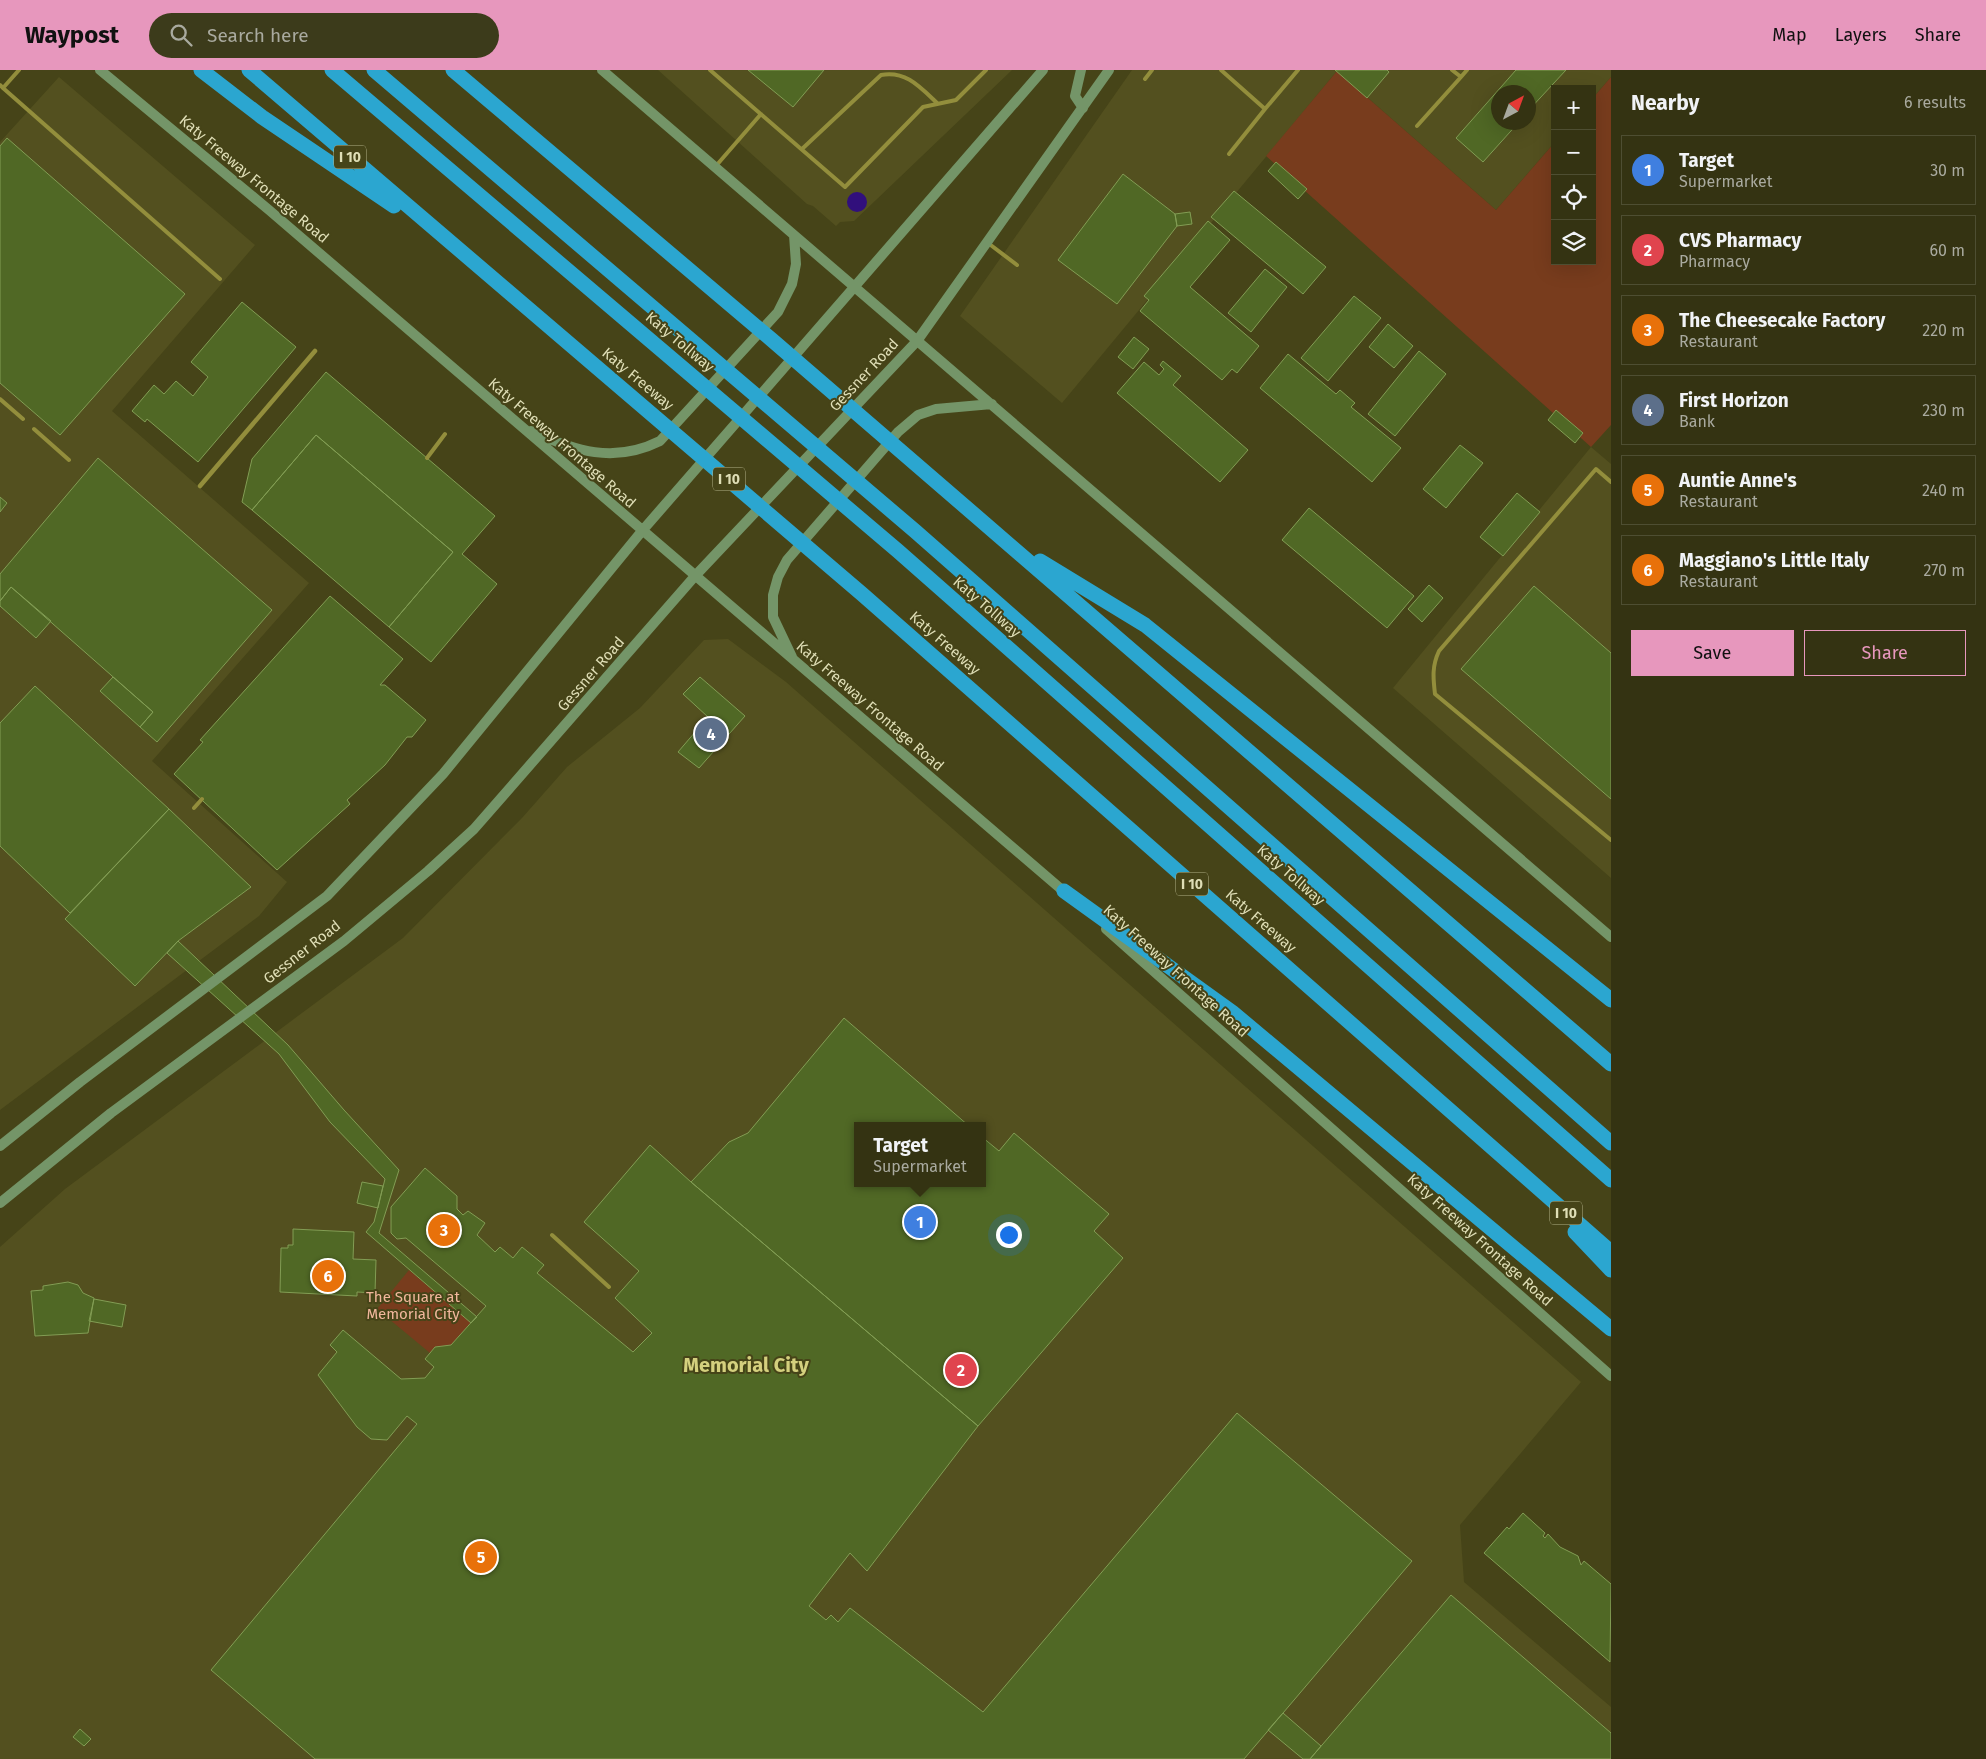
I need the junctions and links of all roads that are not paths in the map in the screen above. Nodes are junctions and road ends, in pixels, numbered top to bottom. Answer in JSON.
{"nodes":[{"id":1,"x":18,"y":70,"type":"edge"},
{"id":2,"x":100,"y":70,"type":"edge"},
{"id":3,"x":201,"y":70,"type":"edge"},
{"id":4,"x":249,"y":70,"type":"edge"},
{"id":5,"x":332,"y":70,"type":"edge"},
{"id":6,"x":374,"y":70,"type":"edge"},
{"id":7,"x":453,"y":70,"type":"edge"},
{"id":8,"x":465,"y":70,"type":"edge"},
{"id":9,"x":602,"y":70,"type":"edge"},
{"id":10,"x":710,"y":70,"type":"edge"},
{"id":11,"x":986,"y":70,"type":"edge"},
{"id":12,"x":1043,"y":70,"type":"edge"},
{"id":13,"x":1081,"y":70,"type":"edge"},
{"id":14,"x":1109,"y":70,"type":"edge"},
{"id":15,"x":1152,"y":70,"type":"edge"},
{"id":16,"x":1221,"y":70,"type":"edge"},
{"id":17,"x":1298,"y":70,"type":"edge"},
{"id":18,"x":1452,"y":70,"type":"edge"},
{"id":19,"x":1468,"y":70,"type":"edge"},
{"id":20,"x":1460,"y":78,"type":"junction"},
{"id":21,"x":1145,"y":80,"type":"dead end"},
{"id":22,"x":1,"y":86,"type":"edge"},
{"id":23,"x":938,"y":104,"type":"junction"},
{"id":24,"x":1083,"y":108,"type":"junction"},
{"id":25,"x":1265,"y":109,"type":"junction"},
{"id":26,"x":761,"y":114,"type":"junction"},
{"id":27,"x":1417,"y":126,"type":"dead end"},
{"id":28,"x":528,"y":134,"type":"junction"},
{"id":29,"x":802,"y":149,"type":"junction"},
{"id":30,"x":1229,"y":154,"type":"dead end"},
{"id":31,"x":715,"y":167,"type":"junction"},
{"id":32,"x":794,"y":235,"type":"junction"},
{"id":33,"x":988,"y":243,"type":"junction"},
{"id":34,"x":451,"y":245,"type":"junction"},
{"id":35,"x":1017,"y":265,"type":"dead end"},
{"id":36,"x":220,"y":279,"type":"dead end"},
{"id":37,"x":855,"y":287,"type":"junction"},
{"id":38,"x":917,"y":341,"type":"junction"},
{"id":39,"x":315,"y":351,"type":"dead end"},
{"id":40,"x":0,"y":399,"type":"edge"},
{"id":41,"x":992,"y":404,"type":"junction"},
{"id":42,"x":23,"y":419,"type":"dead end"},
{"id":43,"x":519,"y":426,"type":"junction"},
{"id":44,"x":34,"y":429,"type":"dead end"},
{"id":45,"x":445,"y":434,"type":"dead end"},
{"id":46,"x":427,"y":458,"type":"dead end"},
{"id":47,"x":69,"y":460,"type":"dead end"},
{"id":48,"x":1611,"y":482,"type":"edge"},
{"id":49,"x":200,"y":486,"type":"dead end"},
{"id":50,"x":642,"y":531,"type":"junction"},
{"id":51,"x":1003,"y":539,"type":"junction"},
{"id":52,"x":695,"y":576,"type":"junction"},
{"id":53,"x":794,"y":661,"type":"junction"},
{"id":54,"x":202,"y":799,"type":"dead end"},
{"id":55,"x":194,"y":808,"type":"dead end"},
{"id":56,"x":1611,"y":840,"type":"edge"},
{"id":57,"x":1064,"y":891,"type":"junction"},
{"id":58,"x":1611,"y":936,"type":"edge"},
{"id":59,"x":1611,"y":1000,"type":"edge"},
{"id":60,"x":1611,"y":1064,"type":"edge"},
{"id":61,"x":1611,"y":1143,"type":"edge"},
{"id":62,"x":0,"y":1146,"type":"edge"},
{"id":63,"x":1522,"y":1174,"type":"junction"},
{"id":64,"x":1611,"y":1180,"type":"edge"},
{"id":65,"x":0,"y":1203,"type":"edge"},
{"id":66,"x":552,"y":1235,"type":"dead end"},
{"id":67,"x":1611,"y":1252,"type":"edge"},
{"id":68,"x":1611,"y":1270,"type":"edge"},
{"id":69,"x":609,"y":1287,"type":"dead end"},
{"id":70,"x":1611,"y":1329,"type":"edge"},
{"id":71,"x":1611,"y":1376,"type":"edge"}],
"edges":[{"from":1,"to":22,"type":"lane"},
{"from":2,"to":43,"type":"main road","name":"Katy Freeway Frontage Road"},
{"from":3,"to":34,"type":"highway"},
{"from":4,"to":34,"type":"highway","name":"Katy Freeway","number":"I 10"},
{"from":5,"to":64,"type":"highway","name":"Katy Tollway"},
{"from":6,"to":61,"type":"highway","name":"Katy Tollway"},
{"from":7,"to":28,"type":"highway"},
{"from":8,"to":28,"type":"highway"},
{"from":9,"to":31,"type":"main road"},
{"from":10,"to":26,"type":"lane"},
{"from":11,"to":23,"type":"lane"},
{"from":12,"to":37,"type":"main road","name":"Gessner Road"},
{"from":13,"to":24,"type":"main road"},
{"from":14,"to":24,"type":"main road","name":"Gessner Road"},
{"from":15,"to":21,"type":"lane"},
{"from":16,"to":25,"type":"lane"},
{"from":17,"to":25,"type":"lane"},
{"from":18,"to":20,"type":"lane"},
{"from":19,"to":20,"type":"lane"},
{"from":20,"to":27,"type":"lane"},
{"from":22,"to":36,"type":"lane"},
{"from":23,"to":29,"type":"lane"},
{"from":23,"to":29,"type":"lane"},
{"from":24,"to":33,"type":"main road","name":"Gessner Road"},
{"from":25,"to":30,"type":"lane"},
{"from":26,"to":29,"type":"lane"},
{"from":26,"to":31,"type":"lane"},
{"from":28,"to":51,"type":"highway"},
{"from":31,"to":32,"type":"main road"},
{"from":32,"to":37,"type":"main road"},
{"from":32,"to":43,"type":"main road"},
{"from":33,"to":35,"type":"lane"},
{"from":33,"to":38,"type":"main road","name":"Gessner Road"},
{"from":34,"to":63,"type":"highway","name":"Katy Freeway","number":"I 10"},
{"from":37,"to":38,"type":"main road"},
{"from":37,"to":50,"type":"main road","name":"Gessner Road"},
{"from":38,"to":41,"type":"main road"},
{"from":38,"to":52,"type":"main road","name":"Gessner Road"},
{"from":39,"to":49,"type":"street"},
{"from":40,"to":42,"type":"lane"},
{"from":41,"to":53,"type":"main road"},
{"from":41,"to":58,"type":"main road"},
{"from":43,"to":50,"type":"main road","name":"Katy Freeway Frontage Road"},
{"from":44,"to":47,"type":"lane"},
{"from":45,"to":46,"type":"lane"},
{"from":48,"to":56,"type":"lane"},
{"from":50,"to":52,"type":"main road","name":"Katy Freeway Frontage Road"},
{"from":50,"to":62,"type":"main road","name":"Gessner Road"},
{"from":51,"to":59,"type":"highway"},
{"from":51,"to":60,"type":"highway"},
{"from":52,"to":53,"type":"main road","name":"Katy Freeway Frontage Road"},
{"from":52,"to":65,"type":"main road","name":"Gessner Road"},
{"from":53,"to":57,"type":"main road","name":"Katy Freeway Frontage Road"},
{"from":54,"to":55,"type":"lane"},
{"from":57,"to":70,"type":"highway"},
{"from":57,"to":71,"type":"main road","name":"Katy Freeway Frontage Road"},
{"from":63,"to":67,"type":"highway","name":"Katy Freeway","number":"I 10"},
{"from":63,"to":68,"type":"highway"},
{"from":66,"to":69,"type":"lane"}]}
